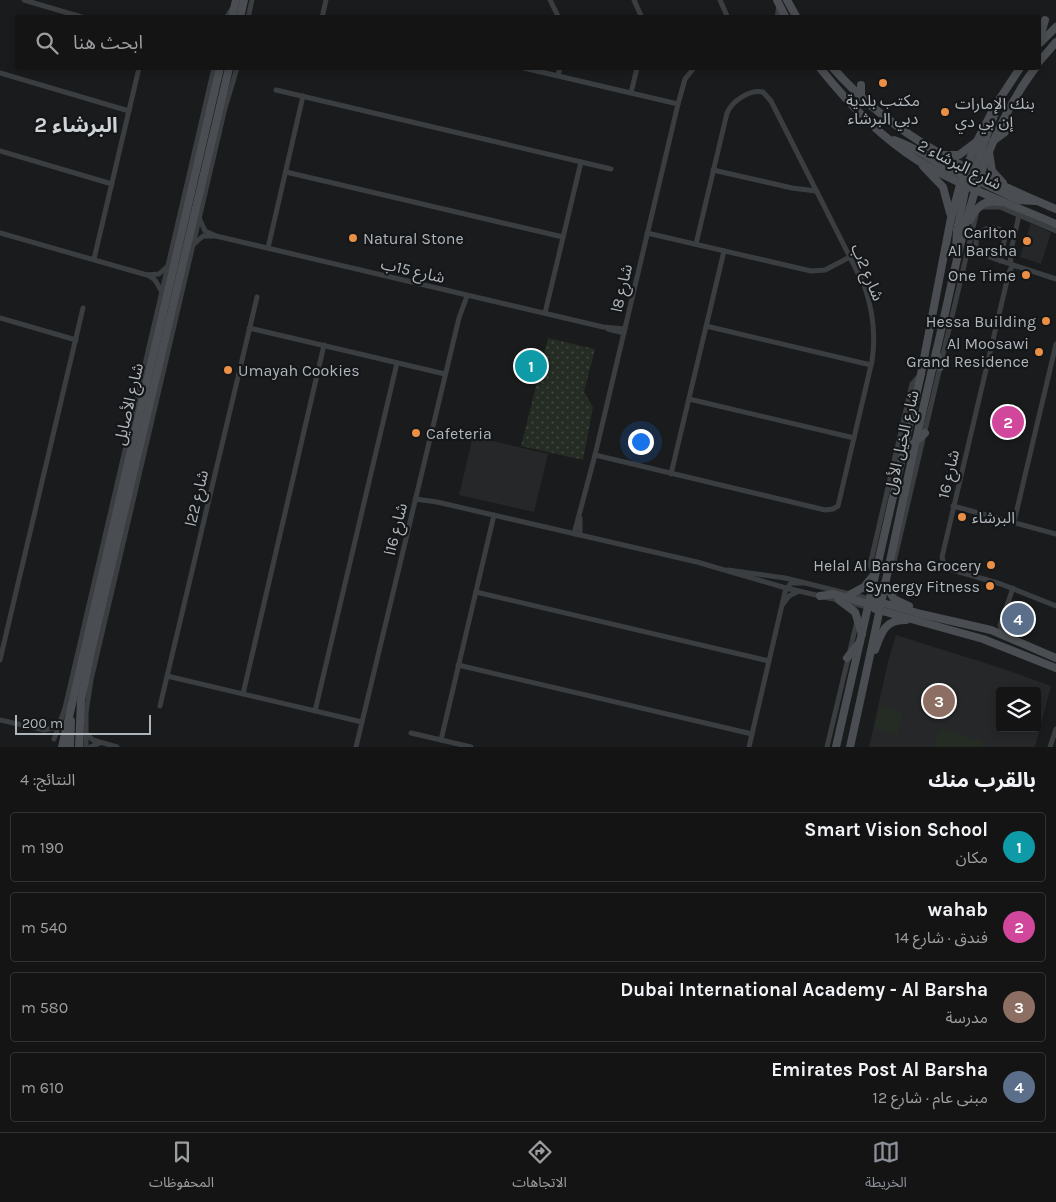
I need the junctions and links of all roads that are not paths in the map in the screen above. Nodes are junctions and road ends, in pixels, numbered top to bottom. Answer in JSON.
{"nodes":[{"id":1,"x":24,"y":0,"type":"edge"},
{"id":2,"x":244,"y":0,"type":"edge"},
{"id":3,"x":252,"y":0,"type":"edge"},
{"id":4,"x":326,"y":0,"type":"edge"},
{"id":5,"x":550,"y":0,"type":"edge"},
{"id":6,"x":634,"y":0,"type":"edge"},
{"id":7,"x":720,"y":0,"type":"edge"},
{"id":8,"x":787,"y":0,"type":"edge"},
{"id":9,"x":235,"y":2,"type":"edge"},
{"id":10,"x":778,"y":2,"type":"edge"},
{"id":11,"x":74,"y":15,"type":"edge"},
{"id":12,"x":228,"y":15,"type":"edge"},
{"id":13,"x":233,"y":15,"type":"edge"},
{"id":14,"x":241,"y":15,"type":"edge"},
{"id":15,"x":249,"y":15,"type":"edge"},
{"id":16,"x":323,"y":15,"type":"edge"},
{"id":17,"x":558,"y":15,"type":"edge"},
{"id":18,"x":641,"y":15,"type":"edge"},
{"id":19,"x":727,"y":15,"type":"edge"},
{"id":20,"x":777,"y":15,"type":"edge"},
{"id":21,"x":784,"y":15,"type":"edge"},
{"id":22,"x":795,"y":15,"type":"edge"},
{"id":23,"x":1045,"y":20,"type":"dead end"},
{"id":24,"x":1056,"y":27,"type":"edge"},
{"id":25,"x":1041,"y":34,"type":"edge"},
{"id":26,"x":1041,"y":42,"type":"edge"},
{"id":27,"x":1056,"y":42,"type":"edge"},
{"id":28,"x":1041,"y":60,"type":"edge"},
{"id":29,"x":139,"y":70,"type":"edge"},
{"id":30,"x":214,"y":70,"type":"edge"},
{"id":31,"x":219,"y":70,"type":"edge"},
{"id":32,"x":229,"y":70,"type":"edge"},
{"id":33,"x":236,"y":70,"type":"edge"},
{"id":34,"x":532,"y":70,"type":"edge"},
{"id":35,"x":560,"y":70,"type":"edge"},
{"id":36,"x":637,"y":70,"type":"edge"},
{"id":37,"x":692,"y":70,"type":"edge"},
{"id":38,"x":822,"y":70,"type":"edge"},
{"id":39,"x":835,"y":70,"type":"edge"},
{"id":40,"x":1019,"y":70,"type":"edge"},
{"id":41,"x":1035,"y":70,"type":"edge"},
{"id":42,"x":0,"y":73,"type":"edge"},
{"id":43,"x":558,"y":76,"type":"junction"},
{"id":44,"x":861,"y":85,"type":"dead end"},
{"id":45,"x":276,"y":90,"type":"dead end"},
{"id":46,"x":631,"y":93,"type":"junction"},
{"id":47,"x":303,"y":96,"type":"junction"},
{"id":48,"x":862,"y":97,"type":"junction"},
{"id":49,"x":678,"y":104,"type":"junction"},
{"id":50,"x":995,"y":106,"type":"junction"},
{"id":51,"x":129,"y":111,"type":"junction"},
{"id":52,"x":1005,"y":132,"type":"dead end"},
{"id":53,"x":889,"y":139,"type":"junction"},
{"id":54,"x":977,"y":141,"type":"junction"},
{"id":55,"x":214,"y":144,"type":"junction"},
{"id":56,"x":990,"y":145,"type":"junction"},
{"id":57,"x":0,"y":151,"type":"edge"},
{"id":58,"x":935,"y":153,"type":"junction"},
{"id":59,"x":916,"y":159,"type":"junction"},
{"id":60,"x":196,"y":161,"type":"junction"},
{"id":61,"x":581,"y":162,"type":"junction"},
{"id":62,"x":611,"y":169,"type":"dead end"},
{"id":63,"x":713,"y":170,"type":"junction"},
{"id":64,"x":286,"y":172,"type":"junction"},
{"id":65,"x":970,"y":178,"type":"junction"},
{"id":66,"x":112,"y":184,"type":"junction"},
{"id":67,"x":1013,"y":190,"type":"junction"},
{"id":68,"x":816,"y":191,"type":"junction"},
{"id":69,"x":1037,"y":201,"type":"junction"},
{"id":70,"x":1009,"y":204,"type":"junction"},
{"id":71,"x":1056,"y":210,"type":"edge"},
{"id":72,"x":1018,"y":214,"type":"junction"},
{"id":73,"x":199,"y":216,"type":"junction"},
{"id":74,"x":951,"y":218,"type":"junction"},
{"id":75,"x":1056,"y":224,"type":"edge"},
{"id":76,"x":1056,"y":231,"type":"edge"},
{"id":77,"x":0,"y":232,"type":"edge"},
{"id":78,"x":647,"y":233,"type":"junction"},
{"id":79,"x":216,"y":236,"type":"junction"},
{"id":80,"x":563,"y":237,"type":"junction"},
{"id":81,"x":962,"y":237,"type":"junction"},
{"id":82,"x":696,"y":244,"type":"junction"},
{"id":83,"x":192,"y":248,"type":"junction"},
{"id":84,"x":268,"y":248,"type":"junction"},
{"id":85,"x":724,"y":251,"type":"junction"},
{"id":86,"x":850,"y":257,"type":"junction"},
{"id":87,"x":958,"y":258,"type":"junction"},
{"id":88,"x":94,"y":259,"type":"junction"},
{"id":89,"x":1000,"y":261,"type":"junction"},
{"id":90,"x":169,"y":264,"type":"junction"},
{"id":91,"x":182,"y":264,"type":"junction"},
{"id":92,"x":1012,"y":264,"type":"junction"},
{"id":93,"x":147,"y":275,"type":"junction"},
{"id":94,"x":1056,"y":278,"type":"edge"},
{"id":95,"x":162,"y":292,"type":"junction"},
{"id":96,"x":464,"y":295,"type":"junction"},
{"id":97,"x":257,"y":297,"type":"dead end"},
{"id":98,"x":83,"y":308,"type":"dead end"},
{"id":99,"x":545,"y":313,"type":"junction"},
{"id":100,"x":0,"y":320,"type":"edge"},
{"id":101,"x":706,"y":326,"type":"junction"},
{"id":102,"x":249,"y":328,"type":"junction"},
{"id":103,"x":624,"y":331,"type":"junction"},
{"id":104,"x":76,"y":340,"type":"junction"},
{"id":105,"x":1056,"y":344,"type":"edge"},
{"id":106,"x":324,"y":346,"type":"junction"},
{"id":107,"x":936,"y":352,"type":"junction"},
{"id":108,"x":396,"y":363,"type":"junction"},
{"id":109,"x":871,"y":365,"type":"junction"},
{"id":110,"x":940,"y":367,"type":"junction"},
{"id":111,"x":446,"y":374,"type":"junction"},
{"id":112,"x":920,"y":374,"type":"junction"},
{"id":113,"x":689,"y":398,"type":"junction"},
{"id":114,"x":130,"y":430,"type":"junction"},
{"id":115,"x":925,"y":433,"type":"junction"},
{"id":116,"x":854,"y":438,"type":"junction"},
{"id":117,"x":133,"y":441,"type":"junction"},
{"id":118,"x":914,"y":443,"type":"junction"},
{"id":119,"x":595,"y":456,"type":"junction"},
{"id":120,"x":672,"y":474,"type":"junction"},
{"id":121,"x":416,"y":497,"type":"junction"},
{"id":122,"x":953,"y":506,"type":"junction"},
{"id":123,"x":116,"y":510,"type":"junction"},
{"id":124,"x":494,"y":515,"type":"junction"},
{"id":125,"x":108,"y":516,"type":"junction"},
{"id":126,"x":1014,"y":522,"type":"junction"},
{"id":127,"x":577,"y":534,"type":"junction"},
{"id":128,"x":1056,"y":534,"type":"edge"},
{"id":129,"x":882,"y":545,"type":"junction"},
{"id":130,"x":728,"y":570,"type":"junction"},
{"id":131,"x":886,"y":570,"type":"junction"},
{"id":132,"x":874,"y":574,"type":"junction"},
{"id":133,"x":885,"y":579,"type":"junction"},
{"id":134,"x":805,"y":583,"type":"junction"},
{"id":135,"x":786,"y":588,"type":"junction"},
{"id":136,"x":1013,"y":588,"type":"junction"},
{"id":137,"x":798,"y":591,"type":"junction"},
{"id":138,"x":476,"y":592,"type":"junction"},
{"id":139,"x":851,"y":594,"type":"junction"},
{"id":140,"x":820,"y":596,"type":"junction"},
{"id":141,"x":839,"y":600,"type":"junction"},
{"id":142,"x":783,"y":604,"type":"junction"},
{"id":143,"x":874,"y":605,"type":"junction"},
{"id":144,"x":1056,"y":606,"type":"edge"},
{"id":145,"x":921,"y":614,"type":"junction"},
{"id":146,"x":858,"y":618,"type":"junction"},
{"id":147,"x":913,"y":620,"type":"junction"},
{"id":148,"x":1001,"y":622,"type":"junction"},
{"id":149,"x":991,"y":630,"type":"junction"},
{"id":150,"x":1003,"y":635,"type":"junction"},
{"id":151,"x":3,"y":636,"type":"edge"},
{"id":152,"x":862,"y":638,"type":"junction"},
{"id":153,"x":848,"y":658,"type":"junction"},
{"id":154,"x":1056,"y":658,"type":"edge"},
{"id":155,"x":0,"y":660,"type":"edge"},
{"id":156,"x":770,"y":661,"type":"junction"},
{"id":157,"x":868,"y":663,"type":"junction"},
{"id":158,"x":458,"y":665,"type":"junction"},
{"id":159,"x":1055,"y":668,"type":"edge"},
{"id":160,"x":167,"y":676,"type":"junction"},
{"id":161,"x":88,"y":680,"type":"junction"},
{"id":162,"x":243,"y":694,"type":"junction"},
{"id":163,"x":73,"y":699,"type":"junction"},
{"id":164,"x":160,"y":706,"type":"dead end"},
{"id":165,"x":315,"y":711,"type":"junction"},
{"id":166,"x":0,"y":720,"type":"edge"},
{"id":167,"x":362,"y":722,"type":"junction"},
{"id":168,"x":59,"y":726,"type":"junction"},
{"id":169,"x":1056,"y":729,"type":"edge"},
{"id":170,"x":44,"y":730,"type":"junction"},
{"id":171,"x":85,"y":733,"type":"junction"},
{"id":172,"x":411,"y":733,"type":"dead end"},
{"id":173,"x":752,"y":734,"type":"junction"},
{"id":174,"x":440,"y":740,"type":"junction"},
{"id":175,"x":103,"y":744,"type":"junction"},
{"id":176,"x":62,"y":747,"type":"edge"},
{"id":177,"x":70,"y":747,"type":"edge"},
{"id":178,"x":79,"y":747,"type":"edge"},
{"id":179,"x":86,"y":747,"type":"edge"},
{"id":180,"x":90,"y":747,"type":"edge"},
{"id":181,"x":117,"y":747,"type":"edge"},
{"id":182,"x":356,"y":747,"type":"edge"},
{"id":183,"x":471,"y":747,"type":"edge"},
{"id":184,"x":749,"y":747,"type":"edge"},
{"id":185,"x":827,"y":747,"type":"edge"},
{"id":186,"x":836,"y":747,"type":"edge"},
{"id":187,"x":850,"y":747,"type":"edge"},
{"id":188,"x":1050,"y":747,"type":"edge"}],
"edges":[{"from":1,"to":11,"type":"street"},
{"from":2,"to":14,"type":"main road"},
{"from":3,"to":15,"type":"street"},
{"from":4,"to":16,"type":"street"},
{"from":5,"to":17,"type":"street"},
{"from":6,"to":18,"type":"street"},
{"from":7,"to":19,"type":"street"},
{"from":8,"to":22,"type":"main road"},
{"from":9,"to":12,"type":"street"},
{"from":9,"to":13,"type":"main road"},
{"from":10,"to":20,"type":"street"},
{"from":10,"to":21,"type":"main road"},
{"from":23,"to":25,"type":"main road"},
{"from":24,"to":26,"type":"main road"},
{"from":27,"to":28,"type":"main road"},
{"from":29,"to":51,"type":"street"},
{"from":30,"to":60,"type":"street"},
{"from":31,"to":60,"type":"main road","name":"شارع الأصايل"},
{"from":32,"to":55,"type":"main road","name":"شارع الأصايل"},
{"from":33,"to":55,"type":"street"},
{"from":34,"to":43,"type":"street"},
{"from":35,"to":43,"type":"street"},
{"from":36,"to":46,"type":"street"},
{"from":37,"to":49,"type":"street","name":"شارع 8ا"},
{"from":38,"to":53,"type":"main road","name":"شارع البرشاء 2"},
{"from":39,"to":48,"type":"main road","name":"شارع البرشاء 2"},
{"from":40,"to":50,"type":"main road","name":"شارع الخيل الأول"},
{"from":41,"to":56,"type":"main road","name":"شارع الخيل الأول"},
{"from":42,"to":51,"type":"street"},
{"from":43,"to":46,"type":"street"},
{"from":44,"to":48,"type":"main road"},
{"from":45,"to":47,"type":"street"},
{"from":46,"to":49,"type":"street"},
{"from":47,"to":61,"type":"street"},
{"from":47,"to":64,"type":"street"},
{"from":48,"to":58,"type":"main road","name":"شارع البرشاء 2"},
{"from":49,"to":78,"type":"street","name":"شارع 8ا"},
{"from":50,"to":54,"type":"main road","name":"شارع الخيل الأول"},
{"from":50,"to":65,"type":"main road"},
{"from":51,"to":66,"type":"street"},
{"from":52,"to":56,"type":"main road"},
{"from":53,"to":59,"type":"main road","name":"شارع البرشاء 2"},
{"from":53,"to":65,"type":"main road"},
{"from":54,"to":58,"type":"main road"},
{"from":54,"to":65,"type":"main road","name":"شارع الخيل الأول"},
{"from":55,"to":73,"type":"street"},
{"from":55,"to":91,"type":"main road","name":"شارع الأصايل"},
{"from":56,"to":65,"type":"main road","name":"شارع الخيل الأول"},
{"from":56,"to":67,"type":"main road"},
{"from":57,"to":66,"type":"street"},
{"from":58,"to":65,"type":"main road","name":"شارع البرشاء 2"},
{"from":59,"to":65,"type":"main road","name":"شارع البرشاء 2"},
{"from":59,"to":74,"type":"main road"},
{"from":60,"to":90,"type":"street"},
{"from":60,"to":117,"type":"main road","name":"شارع الأصايل"},
{"from":61,"to":62,"type":"street"},
{"from":61,"to":80,"type":"street"},
{"from":63,"to":68,"type":"street"},
{"from":63,"to":68,"type":"street","name":"شارع 2ب"},
{"from":63,"to":82,"type":"street"},
{"from":64,"to":80,"type":"street"},
{"from":64,"to":84,"type":"street"},
{"from":65,"to":67,"type":"main road","name":"شارع البرشاء 2"},
{"from":65,"to":69,"type":"main road"},
{"from":65,"to":70,"type":"main road","name":"شارع البرشاء 2"},
{"from":65,"to":74,"type":"main road","name":"شارع الخيل الأول"},
{"from":65,"to":81,"type":"main road","name":"شارع الخيل الأول"},
{"from":65,"to":87,"type":"main road"},
{"from":66,"to":88,"type":"street"},
{"from":67,"to":69,"type":"main road","name":"شارع البرشاء 2"},
{"from":68,"to":86,"type":"street","name":"شارع 2ب"},
{"from":69,"to":71,"type":"main road","name":"شارع البرشاء 2"},
{"from":70,"to":72,"type":"main road"},
{"from":70,"to":75,"type":"main road","name":"شارع البرشاء 2"},
{"from":70,"to":81,"type":"main road"},
{"from":72,"to":76,"type":"street"},
{"from":72,"to":92,"type":"street"},
{"from":72,"to":110,"type":"street"},
{"from":73,"to":79,"type":"street"},
{"from":73,"to":83,"type":"street"},
{"from":74,"to":112,"type":"main road","name":"شارع الخيل الأول"},
{"from":77,"to":88,"type":"street"},
{"from":78,"to":82,"type":"street"},
{"from":78,"to":103,"type":"street","name":"شارع 8ا"},
{"from":79,"to":83,"type":"street"},
{"from":79,"to":84,"type":"street","name":"شارع 15ب"},
{"from":80,"to":99,"type":"street"},
{"from":81,"to":87,"type":"main road","name":"شارع الخيل الأول"},
{"from":82,"to":85,"type":"street"},
{"from":83,"to":91,"type":"street"},
{"from":83,"to":161,"type":"street"},
{"from":84,"to":96,"type":"street","name":"شارع 15ب"},
{"from":85,"to":86,"type":"street"},
{"from":85,"to":101,"type":"street"},
{"from":86,"to":109,"type":"street","name":"شارع 2ب"},
{"from":87,"to":107,"type":"main road","name":"شارع الخيل الأول"},
{"from":88,"to":93,"type":"street"},
{"from":89,"to":89,"type":"street"},
{"from":89,"to":92,"type":"street"},
{"from":90,"to":93,"type":"street"},
{"from":90,"to":95,"type":"street"},
{"from":91,"to":161,"type":"main road","name":"شارع الأصايل"},
{"from":92,"to":94,"type":"street"},
{"from":92,"to":122,"type":"street","name":"شارع 16"},
{"from":93,"to":95,"type":"street"},
{"from":95,"to":114,"type":"street"},
{"from":96,"to":99,"type":"street","name":"شارع 15ب"},
{"from":96,"to":111,"type":"street","name":"شارع 16ا"},
{"from":97,"to":102,"type":"street","name":"شارع 22ا"},
{"from":98,"to":104,"type":"street"},
{"from":99,"to":103,"type":"street","name":"شارع 15ب"},
{"from":100,"to":104,"type":"street"},
{"from":101,"to":109,"type":"street"},
{"from":101,"to":113,"type":"street"},
{"from":102,"to":106,"type":"street"},
{"from":102,"to":160,"type":"street","name":"شارع 22ا"},
{"from":103,"to":119,"type":"street","name":"شارع 8ا"},
{"from":104,"to":151,"type":"street"},
{"from":105,"to":126,"type":"street"},
{"from":106,"to":108,"type":"street"},
{"from":106,"to":162,"type":"street"},
{"from":107,"to":110,"type":"main road"},
{"from":107,"to":118,"type":"main road","name":"شارع الخيل الأول"},
{"from":108,"to":111,"type":"street"},
{"from":108,"to":165,"type":"street"},
{"from":109,"to":116,"type":"street","name":"شارع 2ب"},
{"from":110,"to":115,"type":"street"},
{"from":111,"to":121,"type":"street","name":"شارع 16ا"},
{"from":112,"to":129,"type":"main road","name":"شارع الخيل الأول"},
{"from":112,"to":132,"type":"street"},
{"from":113,"to":116,"type":"street"},
{"from":113,"to":120,"type":"street"},
{"from":114,"to":117,"type":"main road"},
{"from":114,"to":125,"type":"street"},
{"from":115,"to":118,"type":"main road"},
{"from":115,"to":131,"type":"street"},
{"from":116,"to":120,"type":"street","name":"شارع 2ب"},
{"from":117,"to":123,"type":"main road","name":"شارع الأصايل"},
{"from":118,"to":131,"type":"main road","name":"شارع الخيل الأول"},
{"from":119,"to":120,"type":"street"},
{"from":119,"to":127,"type":"street","name":"شارع 8ا"},
{"from":121,"to":124,"type":"street"},
{"from":121,"to":167,"type":"street","name":"شارع 16ا"},
{"from":122,"to":126,"type":"street"},
{"from":122,"to":136,"type":"street","name":"شارع 16"},
{"from":123,"to":125,"type":"main road"},
{"from":123,"to":163,"type":"main road","name":"شارع الأصايل"},
{"from":124,"to":127,"type":"street"},
{"from":124,"to":138,"type":"street"},
{"from":125,"to":168,"type":"street"},
{"from":126,"to":128,"type":"street"},
{"from":127,"to":130,"type":"street"},
{"from":129,"to":132,"type":"main road","name":"شارع الخيل الأول"},
{"from":129,"to":143,"type":"main road"},
{"from":130,"to":134,"type":"street"},
{"from":130,"to":135,"type":"street"},
{"from":131,"to":133,"type":"main road","name":"شارع الخيل الأول"},
{"from":132,"to":139,"type":"main road"},
{"from":132,"to":143,"type":"main road","name":"شارع الخيل الأول"},
{"from":133,"to":143,"type":"main road","name":"شارع الخيل الأول"},
{"from":133,"to":145,"type":"main road"},
{"from":134,"to":135,"type":"street"},
{"from":134,"to":139,"type":"street"},
{"from":135,"to":137,"type":"street"},
{"from":135,"to":142,"type":"street"},
{"from":136,"to":144,"type":"street","name":"شارع 16"},
{"from":136,"to":148,"type":"street"},
{"from":137,"to":140,"type":"street"},
{"from":137,"to":142,"type":"street"},
{"from":138,"to":156,"type":"street"},
{"from":138,"to":158,"type":"street"},
{"from":139,"to":143,"type":"street"},
{"from":140,"to":141,"type":"street"},
{"from":140,"to":143,"type":"main road"},
{"from":141,"to":143,"type":"street"},
{"from":141,"to":146,"type":"main road"},
{"from":142,"to":156,"type":"street"},
{"from":143,"to":145,"type":"main road"},
{"from":143,"to":147,"type":"main road"},
{"from":143,"to":152,"type":"main road","name":"شارع الخيل الأول"},
{"from":143,"to":157,"type":"main road","name":"شارع الخيل الأول"},
{"from":145,"to":149,"type":"main road"},
{"from":146,"to":152,"type":"main road"},
{"from":146,"to":153,"type":"street"},
{"from":147,"to":157,"type":"main road"},
{"from":147,"to":159,"type":"main road"},
{"from":148,"to":149,"type":"street"},
{"from":148,"to":150,"type":"street"},
{"from":149,"to":150,"type":"main road"},
{"from":150,"to":154,"type":"main road"},
{"from":151,"to":155,"type":"street"},
{"from":152,"to":153,"type":"main road"},
{"from":152,"to":186,"type":"main road","name":"شارع الخيل الأول"},
{"from":153,"to":185,"type":"street"},
{"from":156,"to":173,"type":"street"},
{"from":157,"to":187,"type":"main road","name":"شارع الخيل الأول"},
{"from":158,"to":173,"type":"street"},
{"from":158,"to":174,"type":"street"},
{"from":160,"to":162,"type":"street"},
{"from":160,"to":164,"type":"street","name":"شارع 22ا"},
{"from":161,"to":171,"type":"street"},
{"from":161,"to":178,"type":"main road","name":"شارع الأصايل"},
{"from":162,"to":165,"type":"street"},
{"from":163,"to":176,"type":"main road","name":"شارع الأصايل"},
{"from":163,"to":177,"type":"main road"},
{"from":165,"to":167,"type":"street"},
{"from":166,"to":170,"type":"street"},
{"from":167,"to":182,"type":"street","name":"شارع 16ا"},
{"from":168,"to":170,"type":"street"},
{"from":168,"to":170,"type":"street"},
{"from":169,"to":188,"type":"street"},
{"from":171,"to":175,"type":"street"},
{"from":171,"to":179,"type":"street"},
{"from":172,"to":174,"type":"street"},
{"from":173,"to":184,"type":"street"},
{"from":174,"to":183,"type":"street"},
{"from":175,"to":180,"type":"street"},
{"from":175,"to":181,"type":"street"}]}
